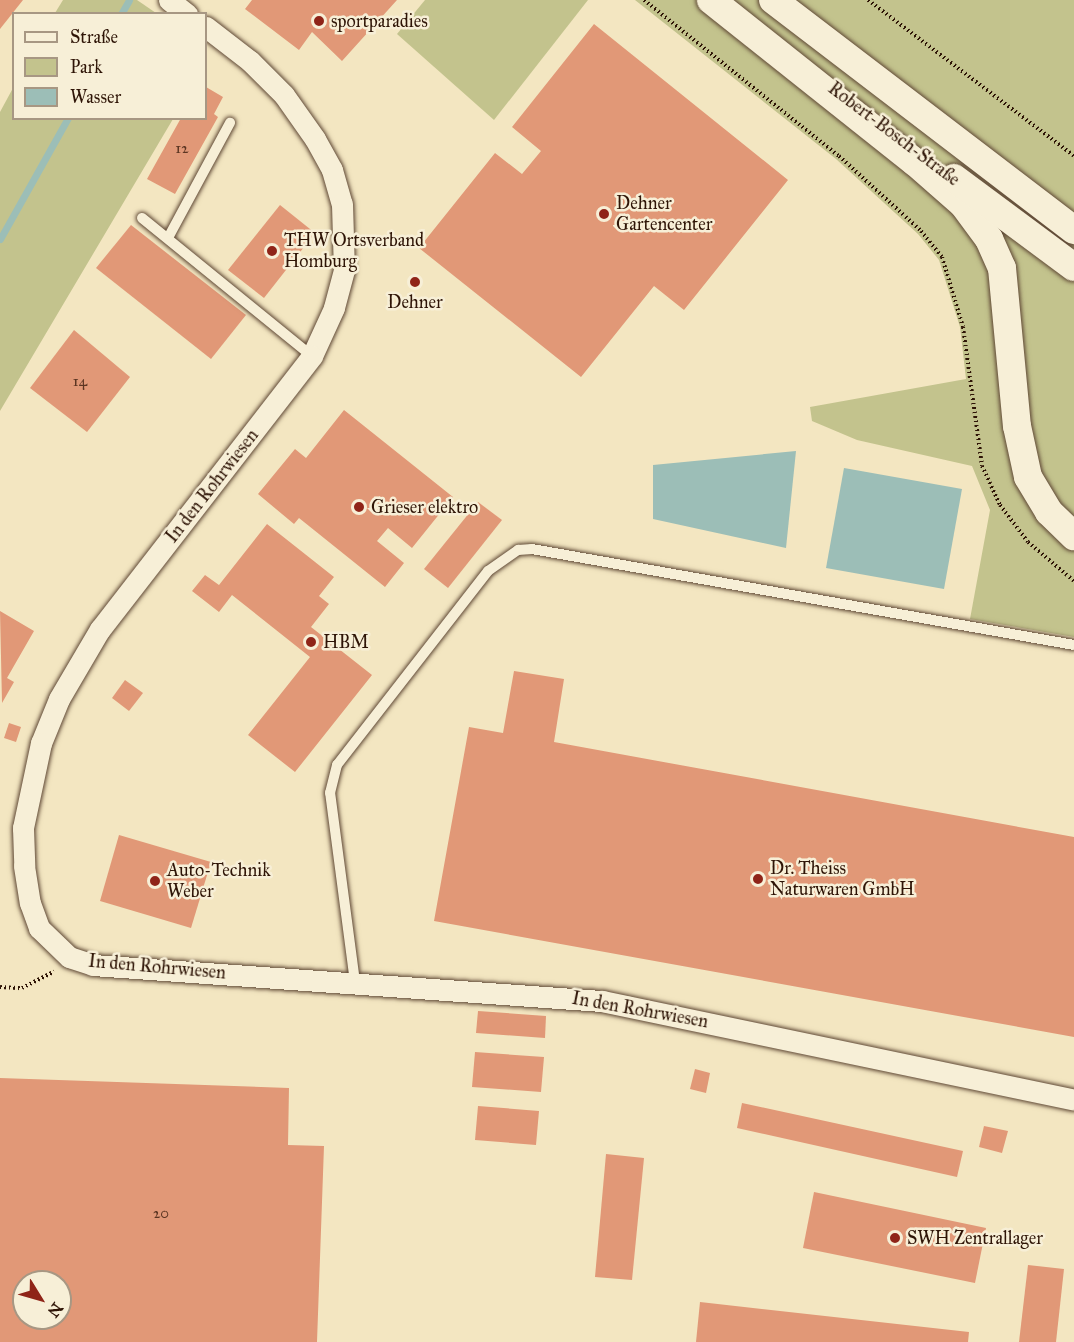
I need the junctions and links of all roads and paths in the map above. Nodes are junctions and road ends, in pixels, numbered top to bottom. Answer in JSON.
{"nodes":[{"id":1,"x":644,"y":0,"type":"edge"},
{"id":2,"x":712,"y":0,"type":"edge"},
{"id":3,"x":773,"y":0,"type":"edge"},
{"id":4,"x":868,"y":0,"type":"edge"},
{"id":5,"x":207,"y":28,"type":"edge"},
{"id":6,"x":230,"y":123,"type":"dead end"},
{"id":7,"x":1074,"y":156,"type":"edge"},
{"id":8,"x":142,"y":218,"type":"dead end"},
{"id":9,"x":1073,"y":230,"type":"edge"},
{"id":10,"x":168,"y":238,"type":"junction"},
{"id":11,"x":1074,"y":267,"type":"edge"},
{"id":12,"x":312,"y":356,"type":"junction"},
{"id":13,"x":1074,"y":536,"type":"edge"},
{"id":14,"x":1074,"y":581,"type":"edge"},
{"id":15,"x":1074,"y":645,"type":"edge"},
{"id":16,"x":69,"y":957,"type":"junction"},
{"id":17,"x":356,"y":982,"type":"junction"},
{"id":18,"x":0,"y":987,"type":"edge"},
{"id":19,"x":1074,"y":1100,"type":"edge"}],
"edges":[{"from":1,"to":14,"type":"path"},
{"from":2,"to":11,"type":"main road","name":"Robert-Bosch-Straße"},
{"from":2,"to":13,"type":"main road"},
{"from":3,"to":9,"type":"main road","name":"Robert-Bosch-Straße"},
{"from":4,"to":7,"type":"path"},
{"from":5,"to":12,"type":"street","name":"In den Rohrwiesen"},
{"from":6,"to":10,"type":"lane"},
{"from":8,"to":10,"type":"lane"},
{"from":10,"to":12,"type":"lane"},
{"from":12,"to":16,"type":"street","name":"In den Rohrwiesen"},
{"from":15,"to":17,"type":"lane"},
{"from":16,"to":17,"type":"street","name":"In den Rohrwiesen"},
{"from":16,"to":18,"type":"path"},
{"from":17,"to":19,"type":"street","name":"In den Rohrwiesen"}]}
